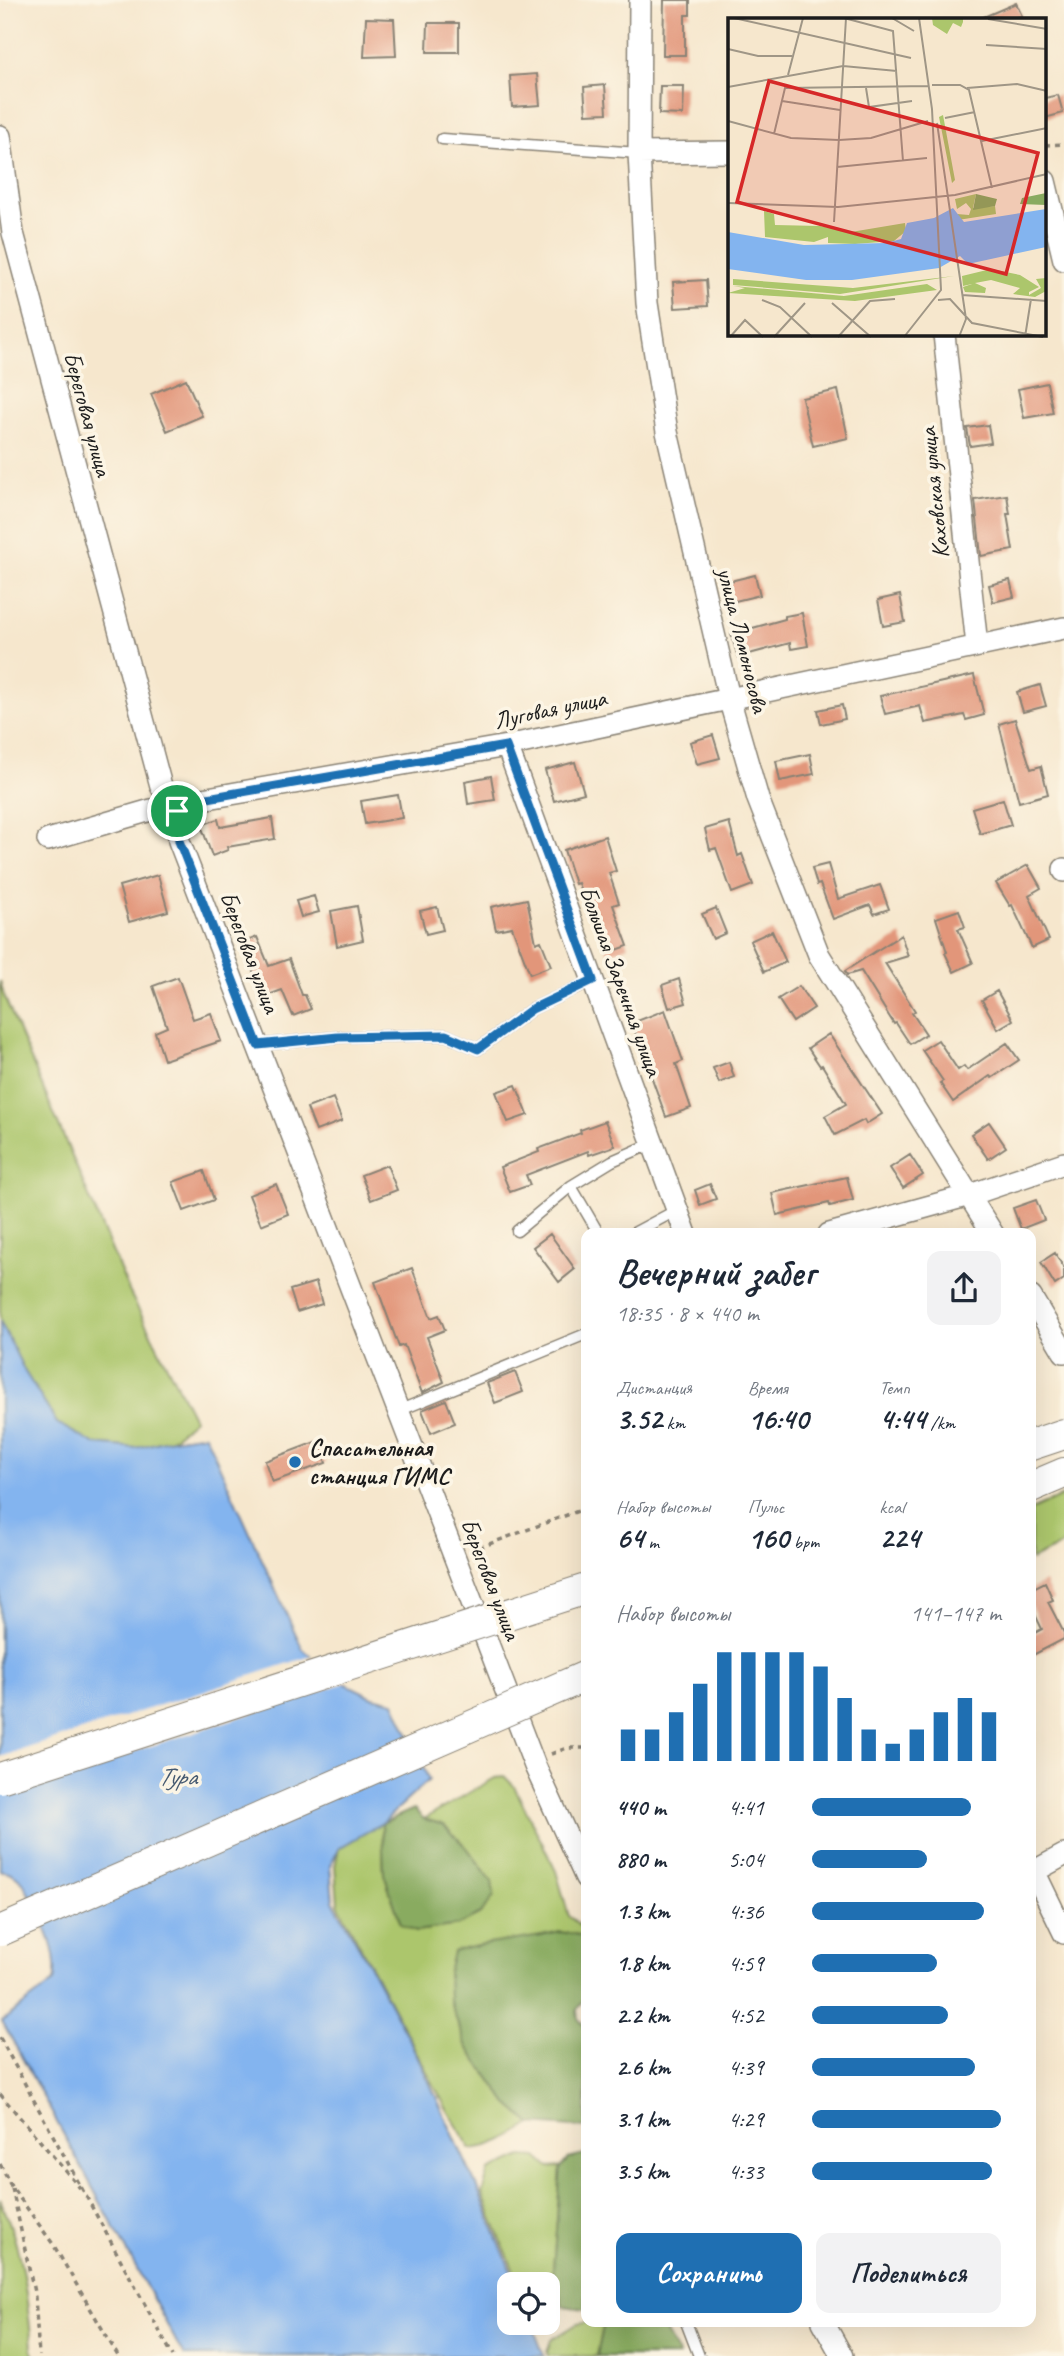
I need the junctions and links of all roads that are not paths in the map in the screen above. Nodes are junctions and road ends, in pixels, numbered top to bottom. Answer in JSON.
{"nodes":[{"id":1,"x":640,"y":0,"type":"edge"},
{"id":2,"x":0,"y":136,"type":"edge"},
{"id":3,"x":442,"y":139,"type":"dead end"},
{"id":4,"x":728,"y":152,"type":"edge"},
{"id":5,"x":639,"y":153,"type":"junction"},
{"id":6,"x":1046,"y":185,"type":"edge"},
{"id":7,"x":1064,"y":260,"type":"edge"},
{"id":8,"x":944,"y":336,"type":"edge"},
{"id":9,"x":1064,"y":628,"type":"edge"},
{"id":10,"x":977,"y":646,"type":"junction"},
{"id":11,"x":729,"y":698,"type":"junction"},
{"id":12,"x":506,"y":746,"type":"junction"},
{"id":13,"x":177,"y":811,"type":"junction"},
{"id":14,"x":48,"y":840,"type":"dead end"},
{"id":15,"x":593,"y":980,"type":"junction"},
{"id":16,"x":258,"y":1045,"type":"junction"},
{"id":17,"x":653,"y":1143,"type":"junction"},
{"id":18,"x":1064,"y":1163,"type":"edge"},
{"id":19,"x":571,"y":1186,"type":"junction"},
{"id":20,"x":970,"y":1195,"type":"junction"},
{"id":21,"x":677,"y":1210,"type":"junction"},
{"id":22,"x":596,"y":1228,"type":"edge"},
{"id":23,"x":643,"y":1228,"type":"edge"},
{"id":24,"x":684,"y":1228,"type":"edge"},
{"id":25,"x":852,"y":1228,"type":"edge"},
{"id":26,"x":989,"y":1228,"type":"edge"},
{"id":27,"x":517,"y":1231,"type":"dead end"},
{"id":28,"x":1036,"y":1305,"type":"edge"},
{"id":29,"x":581,"y":1336,"type":"edge"},
{"id":30,"x":1064,"y":1352,"type":"edge"},
{"id":31,"x":398,"y":1411,"type":"junction"},
{"id":32,"x":1064,"y":1434,"type":"edge"},
{"id":33,"x":1036,"y":1443,"type":"edge"},
{"id":34,"x":1064,"y":1473,"type":"edge"},
{"id":35,"x":1036,"y":1485,"type":"edge"},
{"id":36,"x":581,"y":1591,"type":"edge"},
{"id":37,"x":581,"y":1678,"type":"edge"},
{"id":38,"x":0,"y":1778,"type":"edge"},
{"id":39,"x":1064,"y":1855,"type":"edge"},
{"id":40,"x":581,"y":1867,"type":"edge"},
{"id":41,"x":1036,"y":1869,"type":"edge"},
{"id":42,"x":1036,"y":1879,"type":"edge"},
{"id":43,"x":0,"y":1931,"type":"edge"},
{"id":44,"x":1064,"y":1933,"type":"edge"},
{"id":45,"x":688,"y":2327,"type":"edge"},
{"id":46,"x":826,"y":2327,"type":"edge"},
{"id":47,"x":699,"y":2356,"type":"edge"},
{"id":48,"x":842,"y":2356,"type":"edge"}],
"edges":[{"from":1,"to":5,"type":"street","name":"улица Ломоносова"},
{"from":2,"to":13,"type":"street","name":"Береговая улица"},
{"from":3,"to":5,"type":"lane"},
{"from":4,"to":5,"type":"street"},
{"from":5,"to":11,"type":"street","name":"улица Ломоносова"},
{"from":6,"to":7,"type":"street"},
{"from":8,"to":10,"type":"street","name":"Каховская улица"},
{"from":9,"to":10,"type":"street","name":"Луговая улица"},
{"from":10,"to":11,"type":"street","name":"Луговая улица"},
{"from":11,"to":12,"type":"street","name":"Луговая улица"},
{"from":11,"to":20,"type":"street","name":"улица Ломоносова"},
{"from":12,"to":13,"type":"street","name":"Луговая улица"},
{"from":12,"to":15,"type":"street","name":"Большая Заречная улица"},
{"from":13,"to":14,"type":"street","name":"Луговая улица"},
{"from":13,"to":16,"type":"street","name":"Береговая улица"},
{"from":15,"to":16,"type":"lane"},
{"from":15,"to":17,"type":"street","name":"Большая Заречная улица"},
{"from":16,"to":31,"type":"street","name":"Береговая улица"},
{"from":17,"to":19,"type":"lane"},
{"from":17,"to":21,"type":"street","name":"Большая Заречная улица"},
{"from":18,"to":20,"type":"street"},
{"from":19,"to":22,"type":"lane"},
{"from":19,"to":27,"type":"lane"},
{"from":20,"to":25,"type":"street"},
{"from":20,"to":26,"type":"street","name":"улица Ломоносова"},
{"from":21,"to":23,"type":"lane"},
{"from":21,"to":24,"type":"street","name":"Большая Заречная улица"},
{"from":28,"to":30,"type":"street"},
{"from":29,"to":31,"type":"lane"},
{"from":31,"to":40,"type":"street","name":"Береговая улица"},
{"from":32,"to":33,"type":"main road"},
{"from":34,"to":35,"type":"main road"},
{"from":36,"to":38,"type":"main road","bridge":true},
{"from":37,"to":43,"type":"main road","bridge":true},
{"from":39,"to":41,"type":"street"},
{"from":42,"to":44,"type":"street"},
{"from":45,"to":47,"type":"lane"},
{"from":46,"to":48,"type":"street"}]}
